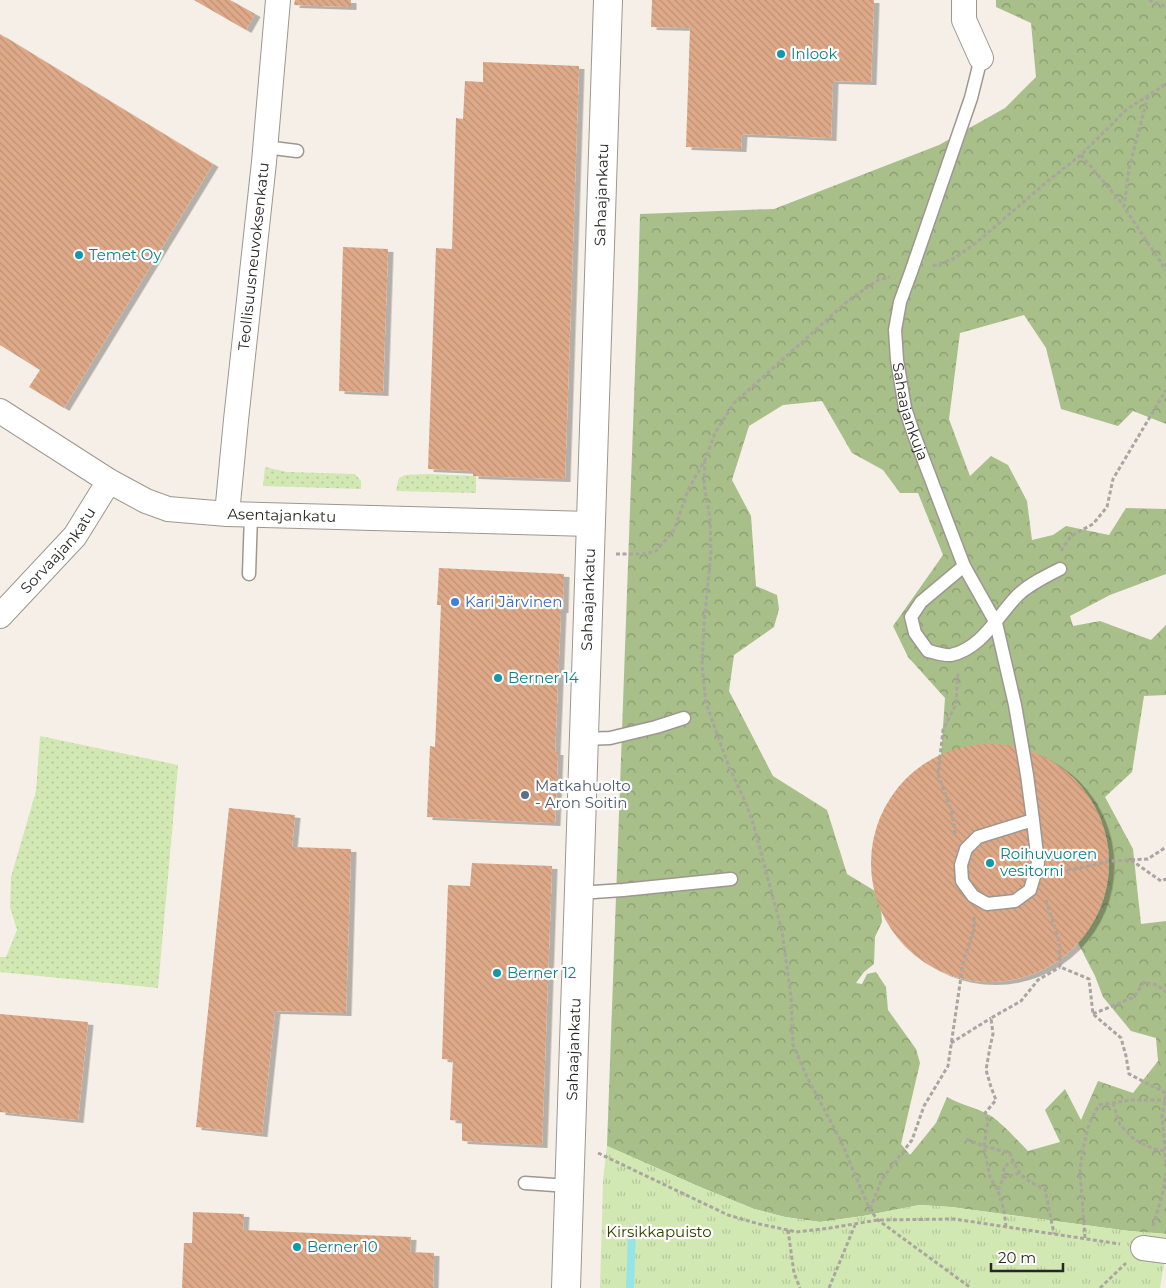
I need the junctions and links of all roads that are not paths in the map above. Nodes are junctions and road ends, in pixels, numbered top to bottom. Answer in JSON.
{"nodes":[{"id":1,"x":278,"y":0,"type":"edge"},
{"id":2,"x":608,"y":0,"type":"edge"},
{"id":3,"x":964,"y":0,"type":"edge"},
{"id":4,"x":980,"y":58,"type":"joint"},
{"id":5,"x":266,"y":147,"type":"junction"},
{"id":6,"x":297,"y":151,"type":"dead end"},
{"id":7,"x":0,"y":411,"type":"edge"},
{"id":8,"x":109,"y":481,"type":"junction"},
{"id":9,"x":227,"y":514,"type":"junction"},
{"id":10,"x":251,"y":515,"type":"junction"},
{"id":11,"x":590,"y":524,"type":"junction"},
{"id":12,"x":964,"y":566,"type":"junction"},
{"id":13,"x":1060,"y":569,"type":"road end"},
{"id":14,"x":249,"y":574,"type":"dead end"},
{"id":15,"x":0,"y":616,"type":"edge"},
{"id":16,"x":996,"y":623,"type":"junction"},
{"id":17,"x":684,"y":718,"type":"dead end"},
{"id":18,"x":584,"y":739,"type":"junction"},
{"id":19,"x":1033,"y":820,"type":"junction"},
{"id":20,"x":731,"y":879,"type":"dead end"},
{"id":21,"x":579,"y":893,"type":"junction"},
{"id":22,"x":525,"y":1183,"type":"dead end"},
{"id":23,"x":569,"y":1186,"type":"junction"},
{"id":24,"x":1143,"y":1248,"type":"road end"},
{"id":25,"x":1166,"y":1251,"type":"edge"},
{"id":26,"x":566,"y":1288,"type":"edge"}],
"edges":[{"from":1,"to":5,"type":"street","name":"Teollisuusneuvoksenkatu"},
{"from":2,"to":11,"type":"main road","name":"Sahaajankatu"},
{"from":3,"to":4,"type":"street","name":"Sahaajankuja"},
{"from":4,"to":12,"type":"lane","name":"Sahaajankuja"},
{"from":5,"to":6,"type":"lane"},
{"from":5,"to":9,"type":"street","name":"Teollisuusneuvoksenkatu"},
{"from":7,"to":8,"type":"street","name":"Asentajankatu"},
{"from":8,"to":9,"type":"street","name":"Asentajankatu"},
{"from":8,"to":15,"type":"street","name":"Sorvaajankatu"},
{"from":9,"to":10,"type":"street","name":"Asentajankatu"},
{"from":10,"to":11,"type":"street","name":"Asentajankatu"},
{"from":10,"to":14,"type":"lane"},
{"from":11,"to":18,"type":"main road","name":"Sahaajankatu"},
{"from":12,"to":16,"type":"lane","name":"Sahaajankuja"},
{"from":12,"to":16,"type":"lane"},
{"from":13,"to":16,"type":"lane"},
{"from":16,"to":19,"type":"lane","name":"Sahaajankuja"},
{"from":17,"to":18,"type":"lane"},
{"from":18,"to":21,"type":"main road","name":"Sahaajankatu"},
{"from":19,"to":19,"type":"lane","name":"Sahaajankuja"},
{"from":20,"to":21,"type":"lane"},
{"from":21,"to":23,"type":"main road","name":"Sahaajankatu"},
{"from":22,"to":23,"type":"lane"},
{"from":23,"to":26,"type":"main road","name":"Sahaajankatu"},
{"from":24,"to":25,"type":"street"}]}
